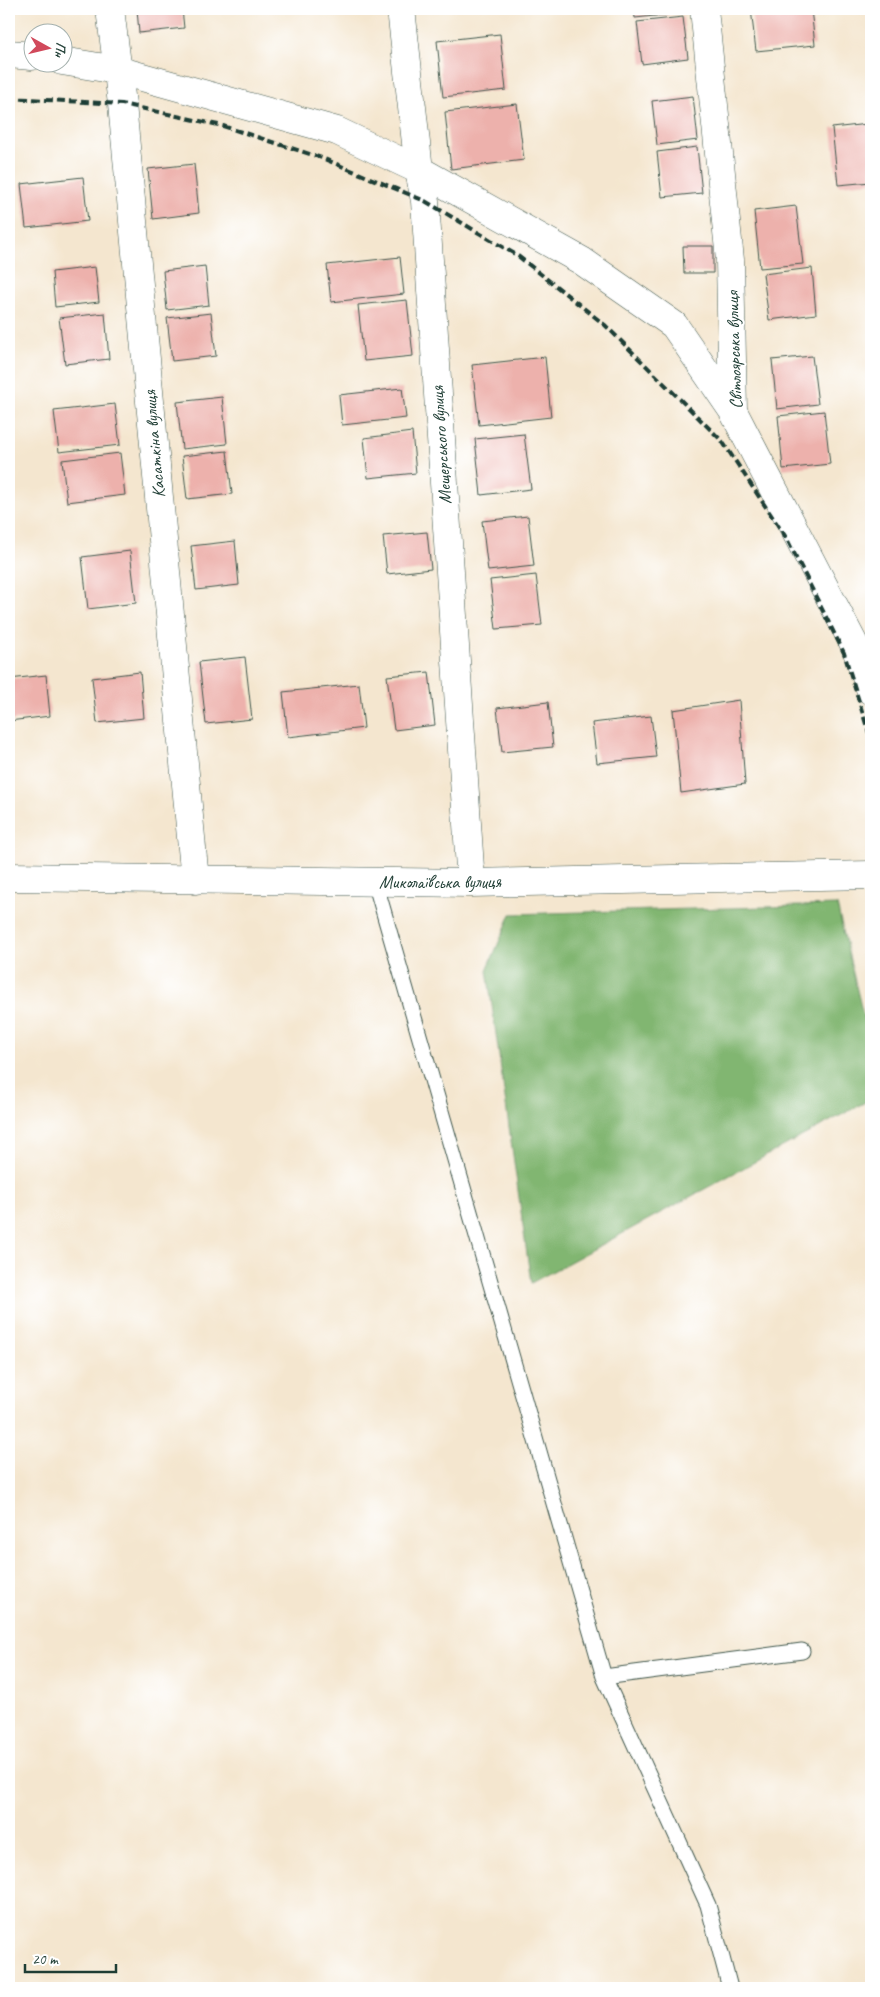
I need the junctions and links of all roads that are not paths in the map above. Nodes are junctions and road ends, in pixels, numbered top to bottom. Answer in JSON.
{"nodes":[{"id":1,"x":110,"y":9,"type":"edge"},
{"id":2,"x":401,"y":9,"type":"edge"},
{"id":3,"x":704,"y":9,"type":"edge"},
{"id":4,"x":9,"y":54,"type":"edge"},
{"id":5,"x":22,"y":55,"type":"edge"},
{"id":6,"x":72,"y":63,"type":"edge"},
{"id":7,"x":117,"y":70,"type":"junction"},
{"id":8,"x":419,"y":170,"type":"junction"},
{"id":9,"x":733,"y":411,"type":"junction"},
{"id":10,"x":871,"y":691,"type":"edge"},
{"id":11,"x":871,"y":875,"type":"edge"},
{"id":12,"x":9,"y":877,"type":"edge"},
{"id":13,"x":195,"y":880,"type":"junction"},
{"id":14,"x":375,"y":882,"type":"junction"},
{"id":15,"x":471,"y":883,"type":"junction"},
{"id":16,"x":802,"y":1651,"type":"dead end"},
{"id":17,"x":604,"y":1677,"type":"junction"},
{"id":18,"x":730,"y":1988,"type":"edge"}],
"edges":[{"from":1,"to":7,"type":"street","name":"Касаткіна вулиця"},
{"from":2,"to":8,"type":"street","name":"Мещерського вулиця"},
{"from":3,"to":9,"type":"street","name":"Світлоярська вулиця"},
{"from":4,"to":5,"type":"street"},
{"from":6,"to":7,"type":"street"},
{"from":7,"to":8,"type":"street"},
{"from":7,"to":13,"type":"street","name":"Касаткіна вулиця"},
{"from":8,"to":9,"type":"street"},
{"from":8,"to":15,"type":"street","name":"Мещерського вулиця"},
{"from":9,"to":10,"type":"street","name":"Світлоярська вулиця"},
{"from":11,"to":15,"type":"street","name":"Миколаївська вулиця"},
{"from":12,"to":13,"type":"street","name":"Миколаївська вулиця"},
{"from":13,"to":14,"type":"street","name":"Миколаївська вулиця"},
{"from":14,"to":15,"type":"street","name":"Миколаївська вулиця"},
{"from":14,"to":17,"type":"lane"},
{"from":16,"to":17,"type":"lane"},
{"from":17,"to":18,"type":"lane"}]}
